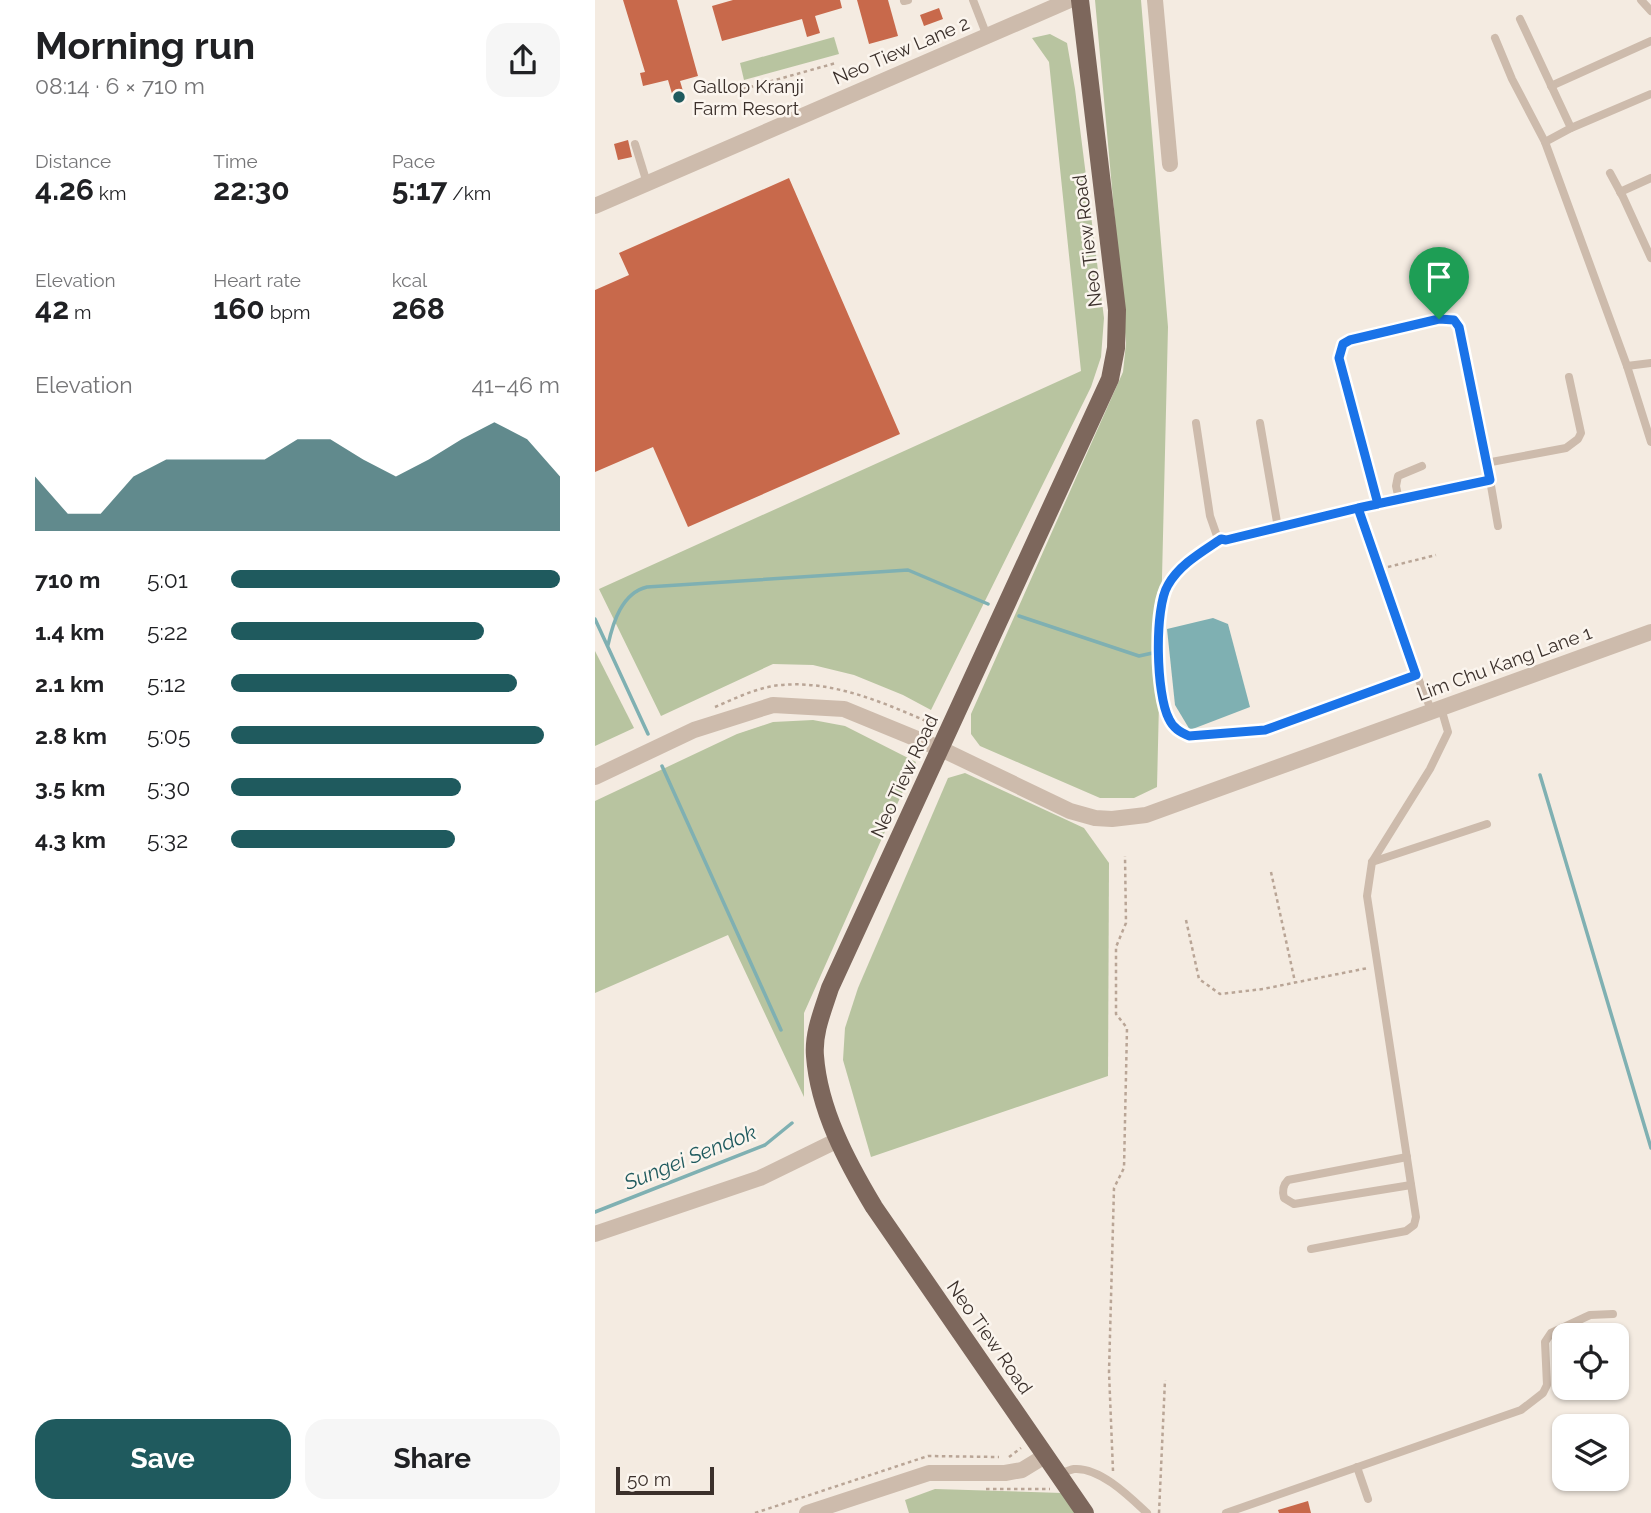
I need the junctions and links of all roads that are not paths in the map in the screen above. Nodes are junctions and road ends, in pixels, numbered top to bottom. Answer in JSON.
{"nodes":[{"id":1,"x":972,"y":0,"type":"edge"},
{"id":2,"x":1070,"y":0,"type":"edge"},
{"id":3,"x":1080,"y":0,"type":"edge"},
{"id":4,"x":1155,"y":0,"type":"edge"},
{"id":5,"x":1641,"y":0,"type":"edge"},
{"id":6,"x":1651,"y":11,"type":"edge"},
{"id":7,"x":1520,"y":19,"type":"dead end"},
{"id":8,"x":987,"y":36,"type":"junction"},
{"id":9,"x":1495,"y":38,"type":"dead end"},
{"id":10,"x":1651,"y":41,"type":"edge"},
{"id":11,"x":1551,"y":86,"type":"junction"},
{"id":12,"x":1650,"y":96,"type":"edge"},
{"id":13,"x":1571,"y":128,"type":"junction"},
{"id":14,"x":1545,"y":142,"type":"junction"},
{"id":15,"x":635,"y":144,"type":"dead end"},
{"id":16,"x":1170,"y":164,"type":"dead end"},
{"id":17,"x":1609,"y":173,"type":"dead end"},
{"id":18,"x":1651,"y":178,"type":"edge"},
{"id":19,"x":647,"y":183,"type":"junction"},
{"id":20,"x":1620,"y":192,"type":"junction"},
{"id":21,"x":595,"y":206,"type":"edge"},
{"id":22,"x":1651,"y":258,"type":"edge"},
{"id":23,"x":1651,"y":363,"type":"edge"},
{"id":24,"x":1627,"y":366,"type":"junction"},
{"id":25,"x":1569,"y":377,"type":"dead end"},
{"id":26,"x":1196,"y":423,"type":"dead end"},
{"id":27,"x":1260,"y":423,"type":"dead end"},
{"id":28,"x":1651,"y":442,"type":"edge"},
{"id":29,"x":1486,"y":463,"type":"junction"},
{"id":30,"x":1422,"y":466,"type":"dead end"},
{"id":31,"x":1490,"y":480,"type":"junction"},
{"id":32,"x":1399,"y":500,"type":"junction"},
{"id":33,"x":1378,"y":504,"type":"junction"},
{"id":34,"x":1358,"y":508,"type":"junction"},
{"id":35,"x":1498,"y":526,"type":"dead end"},
{"id":36,"x":1278,"y":528,"type":"junction"},
{"id":37,"x":1221,"y":539,"type":"junction"},
{"id":38,"x":1651,"y":632,"type":"edge"},
{"id":39,"x":1416,"y":675,"type":"junction"},
{"id":40,"x":1436,"y":710,"type":"junction"},
{"id":41,"x":939,"y":748,"type":"junction"},
{"id":42,"x":595,"y":776,"type":"edge"},
{"id":43,"x":1487,"y":824,"type":"dead end"},
{"id":44,"x":1372,"y":862,"type":"junction"},
{"id":45,"x":838,"y":1140,"type":"junction"},
{"id":46,"x":1407,"y":1157,"type":"junction"},
{"id":47,"x":1411,"y":1185,"type":"junction"},
{"id":48,"x":595,"y":1234,"type":"edge"},
{"id":49,"x":1311,"y":1249,"type":"dead end"},
{"id":50,"x":1613,"y":1314,"type":"dead end"},
{"id":51,"x":1045,"y":1455,"type":"junction"},
{"id":52,"x":1357,"y":1467,"type":"junction"},
{"id":53,"x":1063,"y":1481,"type":"junction"},
{"id":54,"x":1368,"y":1499,"type":"dead end"},
{"id":55,"x":807,"y":1513,"type":"edge"},
{"id":56,"x":1085,"y":1513,"type":"edge"},
{"id":57,"x":1147,"y":1513,"type":"edge"},
{"id":58,"x":1226,"y":1513,"type":"edge"}],
"edges":[{"from":1,"to":8,"type":"lane"},
{"from":2,"to":8,"type":"street","name":"Neo Tiew Lane 2"},
{"from":3,"to":41,"type":"main road","name":"Neo Tiew Road"},
{"from":4,"to":16,"type":"street"},
{"from":5,"to":6,"type":"lane"},
{"from":7,"to":11,"type":"lane"},
{"from":8,"to":19,"type":"street","name":"Neo Tiew Lane 2"},
{"from":9,"to":14,"type":"lane"},
{"from":10,"to":11,"type":"lane"},
{"from":11,"to":13,"type":"lane"},
{"from":12,"to":13,"type":"lane"},
{"from":13,"to":14,"type":"lane"},
{"from":14,"to":24,"type":"lane"},
{"from":15,"to":19,"type":"lane"},
{"from":17,"to":20,"type":"lane"},
{"from":18,"to":20,"type":"lane"},
{"from":19,"to":21,"type":"street","name":"Neo Tiew Lane 2"},
{"from":20,"to":22,"type":"lane"},
{"from":23,"to":24,"type":"lane"},
{"from":24,"to":28,"type":"lane"},
{"from":25,"to":29,"type":"lane"},
{"from":26,"to":37,"type":"lane"},
{"from":27,"to":36,"type":"lane"},
{"from":29,"to":31,"type":"lane"},
{"from":29,"to":33,"type":"lane"},
{"from":30,"to":32,"type":"lane"},
{"from":31,"to":32,"type":"lane"},
{"from":31,"to":35,"type":"lane"},
{"from":32,"to":33,"type":"lane"},
{"from":33,"to":34,"type":"lane"},
{"from":34,"to":36,"type":"lane"},
{"from":34,"to":39,"type":"lane"},
{"from":36,"to":37,"type":"lane"},
{"from":37,"to":39,"type":"lane"},
{"from":38,"to":40,"type":"street","name":"Lim Chu Kang Lane 1"},
{"from":39,"to":40,"type":"lane"},
{"from":40,"to":41,"type":"street","name":"Lim Chu Kang Lane 1"},
{"from":40,"to":44,"type":"lane"},
{"from":41,"to":42,"type":"street","name":"Lim Chu Kang Lane 1"},
{"from":41,"to":45,"type":"main road","name":"Neo Tiew Road"},
{"from":43,"to":44,"type":"lane"},
{"from":44,"to":46,"type":"lane"},
{"from":45,"to":48,"type":"street"},
{"from":45,"to":51,"type":"main road","name":"Neo Tiew Road"},
{"from":46,"to":47,"type":"lane"},
{"from":46,"to":47,"type":"lane"},
{"from":47,"to":49,"type":"lane"},
{"from":50,"to":52,"type":"lane"},
{"from":51,"to":53,"type":"main road","name":"Neo Tiew Road"},
{"from":51,"to":55,"type":"street"},
{"from":52,"to":54,"type":"lane"},
{"from":52,"to":58,"type":"lane"},
{"from":53,"to":56,"type":"main road","name":"Neo Tiew Road"},
{"from":53,"to":57,"type":"lane"}]}
